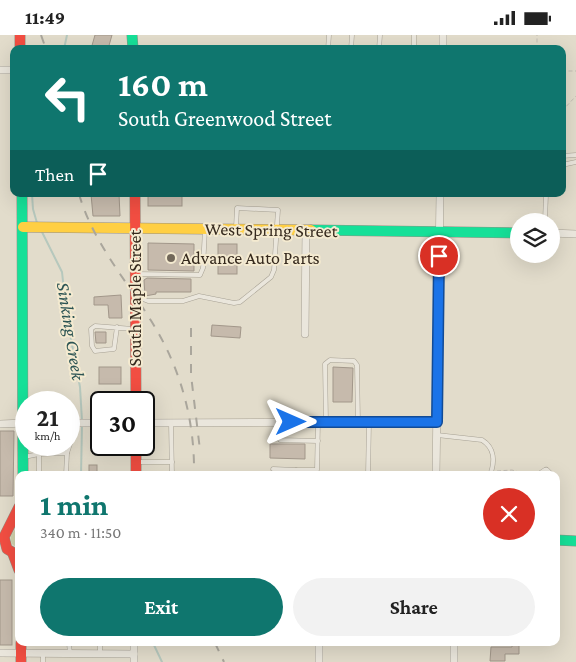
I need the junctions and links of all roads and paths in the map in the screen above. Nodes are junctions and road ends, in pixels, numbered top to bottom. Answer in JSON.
{"nodes":[{"id":1,"x":576,"y":96,"type":"edge"},
{"id":2,"x":566,"y":107,"type":"edge"},
{"id":3,"x":22,"y":197,"type":"edge"},
{"id":4,"x":135,"y":197,"type":"edge"},
{"id":5,"x":440,"y":197,"type":"edge"},
{"id":6,"x":546,"y":197,"type":"edge"},
{"id":7,"x":545,"y":213,"type":"edge"},
{"id":8,"x":24,"y":227,"type":"junction"},
{"id":9,"x":135,"y":229,"type":"junction"},
{"id":10,"x":205,"y":229,"type":"junction"},
{"id":11,"x":236,"y":230,"type":"junction"},
{"id":12,"x":278,"y":230,"type":"junction"},
{"id":13,"x":306,"y":230,"type":"junction"},
{"id":14,"x":440,"y":232,"type":"junction"},
{"id":15,"x":510,"y":233,"type":"edge"},
{"id":16,"x":560,"y":233,"type":"edge"},
{"id":17,"x":576,"y":234,"type":"edge"},
{"id":18,"x":135,"y":274,"type":"junction"},
{"id":19,"x":136,"y":295,"type":"junction"},
{"id":20,"x":117,"y":327,"type":"junction"},
{"id":21,"x":136,"y":329,"type":"junction"},
{"id":22,"x":306,"y":334,"type":"dead end"},
{"id":23,"x":24,"y":391,"type":"edge"},
{"id":24,"x":136,"y":391,"type":"edge"},
{"id":25,"x":277,"y":422,"type":"junction"},
{"id":26,"x":318,"y":422,"type":"junction"},
{"id":27,"x":326,"y":422,"type":"junction"},
{"id":28,"x":358,"y":422,"type":"junction"},
{"id":29,"x":369,"y":422,"type":"junction"},
{"id":30,"x":437,"y":422,"type":"junction"},
{"id":31,"x":15,"y":423,"type":"edge"},
{"id":32,"x":155,"y":423,"type":"edge"},
{"id":33,"x":171,"y":423,"type":"junction"},
{"id":34,"x":0,"y":424,"type":"edge"},
{"id":35,"x":437,"y":435,"type":"junction"},
{"id":36,"x":318,"y":441,"type":"junction"},
{"id":37,"x":29,"y":456,"type":"edge"},
{"id":38,"x":40,"y":456,"type":"edge"},
{"id":39,"x":67,"y":456,"type":"edge"},
{"id":40,"x":136,"y":456,"type":"edge"},
{"id":41,"x":23,"y":457,"type":"joint"},
{"id":42,"x":136,"y":462,"type":"junction"},
{"id":43,"x":172,"y":462,"type":"junction"},
{"id":44,"x":273,"y":469,"type":"dead end"},
{"id":45,"x":296,"y":470,"type":"joint"},
{"id":46,"x":23,"y":471,"type":"edge"},
{"id":47,"x":39,"y":471,"type":"edge"},
{"id":48,"x":66,"y":471,"type":"edge"},
{"id":49,"x":136,"y":471,"type":"edge"},
{"id":50,"x":172,"y":471,"type":"edge"},
{"id":51,"x":368,"y":471,"type":"edge"},
{"id":52,"x":436,"y":471,"type":"edge"},
{"id":53,"x":491,"y":471,"type":"edge"},
{"id":54,"x":15,"y":515,"type":"edge"},
{"id":55,"x":9,"y":527,"type":"edge"},
{"id":56,"x":560,"y":540,"type":"edge"},
{"id":57,"x":576,"y":541,"type":"edge"},
{"id":58,"x":10,"y":551,"type":"edge"},
{"id":59,"x":69,"y":646,"type":"edge"},
{"id":60,"x":100,"y":646,"type":"edge"},
{"id":61,"x":319,"y":646,"type":"edge"},
{"id":62,"x":454,"y":646,"type":"edge"},
{"id":63,"x":0,"y":653,"type":"edge"},
{"id":64,"x":21,"y":653,"type":"edge"},
{"id":65,"x":43,"y":653,"type":"junction"},
{"id":66,"x":70,"y":653,"type":"junction"},
{"id":67,"x":100,"y":654,"type":"junction"},
{"id":68,"x":134,"y":658,"type":"edge"},
{"id":69,"x":43,"y":662,"type":"edge"},
{"id":70,"x":319,"y":662,"type":"edge"},
{"id":71,"x":454,"y":662,"type":"edge"}],
"edges":[{"from":1,"to":2,"type":"path"},
{"from":3,"to":8,"type":"street"},
{"from":4,"to":9,"type":"street","name":"South Maple Street"},
{"from":5,"to":14,"type":"street"},
{"from":6,"to":7,"type":"lane"},
{"from":8,"to":9,"type":"street","name":"West Spring Street"},
{"from":8,"to":23,"type":"street"},
{"from":9,"to":10,"type":"street","name":"West Spring Street"},
{"from":9,"to":18,"type":"street","name":"South Maple Street"},
{"from":10,"to":11,"type":"street","name":"West Spring Street"},
{"from":10,"to":18,"type":"lane"},
{"from":11,"to":12,"type":"street","name":"West Spring Street"},
{"from":11,"to":12,"type":"lane"},
{"from":12,"to":13,"type":"street","name":"West Spring Street"},
{"from":12,"to":19,"type":"lane"},
{"from":13,"to":14,"type":"street","name":"West Spring Street"},
{"from":13,"to":22,"type":"street"},
{"from":14,"to":15,"type":"street","name":"West Spring Street"},
{"from":14,"to":30,"type":"street"},
{"from":16,"to":17,"type":"street"},
{"from":18,"to":19,"type":"street","name":"South Maple Street"},
{"from":19,"to":21,"type":"street","name":"South Maple Street"},
{"from":20,"to":20,"type":"lane"},
{"from":20,"to":21,"type":"lane"},
{"from":21,"to":24,"type":"street","name":"South Maple Street"},
{"from":25,"to":26,"type":"street"},
{"from":25,"to":33,"type":"street"},
{"from":25,"to":36,"type":"lane"},
{"from":26,"to":27,"type":"street"},
{"from":26,"to":36,"type":"lane"},
{"from":27,"to":28,"type":"street"},
{"from":27,"to":28,"type":"lane"},
{"from":28,"to":29,"type":"street"},
{"from":29,"to":30,"type":"street"},
{"from":29,"to":51,"type":"lane"},
{"from":30,"to":35,"type":"street"},
{"from":31,"to":34,"type":"street"},
{"from":32,"to":33,"type":"street"},
{"from":33,"to":43,"type":"lane"},
{"from":35,"to":52,"type":"street"},
{"from":35,"to":53,"type":"lane"},
{"from":36,"to":45,"type":"lane"},
{"from":37,"to":41,"type":"lane"},
{"from":38,"to":47,"type":"lane"},
{"from":39,"to":48,"type":"lane"},
{"from":40,"to":42,"type":"street"},
{"from":41,"to":46,"type":"street"},
{"from":42,"to":43,"type":"lane"},
{"from":42,"to":49,"type":"street"},
{"from":43,"to":50,"type":"lane"},
{"from":44,"to":45,"type":"lane"},
{"from":54,"to":55,"type":"street"},
{"from":55,"to":58,"type":"street"},
{"from":56,"to":57,"type":"street"},
{"from":59,"to":66,"type":"lane"},
{"from":60,"to":67,"type":"lane"},
{"from":61,"to":70,"type":"street"},
{"from":62,"to":71,"type":"street"},
{"from":63,"to":64,"type":"street"},
{"from":64,"to":65,"type":"street"},
{"from":65,"to":66,"type":"street"},
{"from":65,"to":69,"type":"lane"},
{"from":66,"to":67,"type":"street"},
{"from":67,"to":68,"type":"street"}]}
